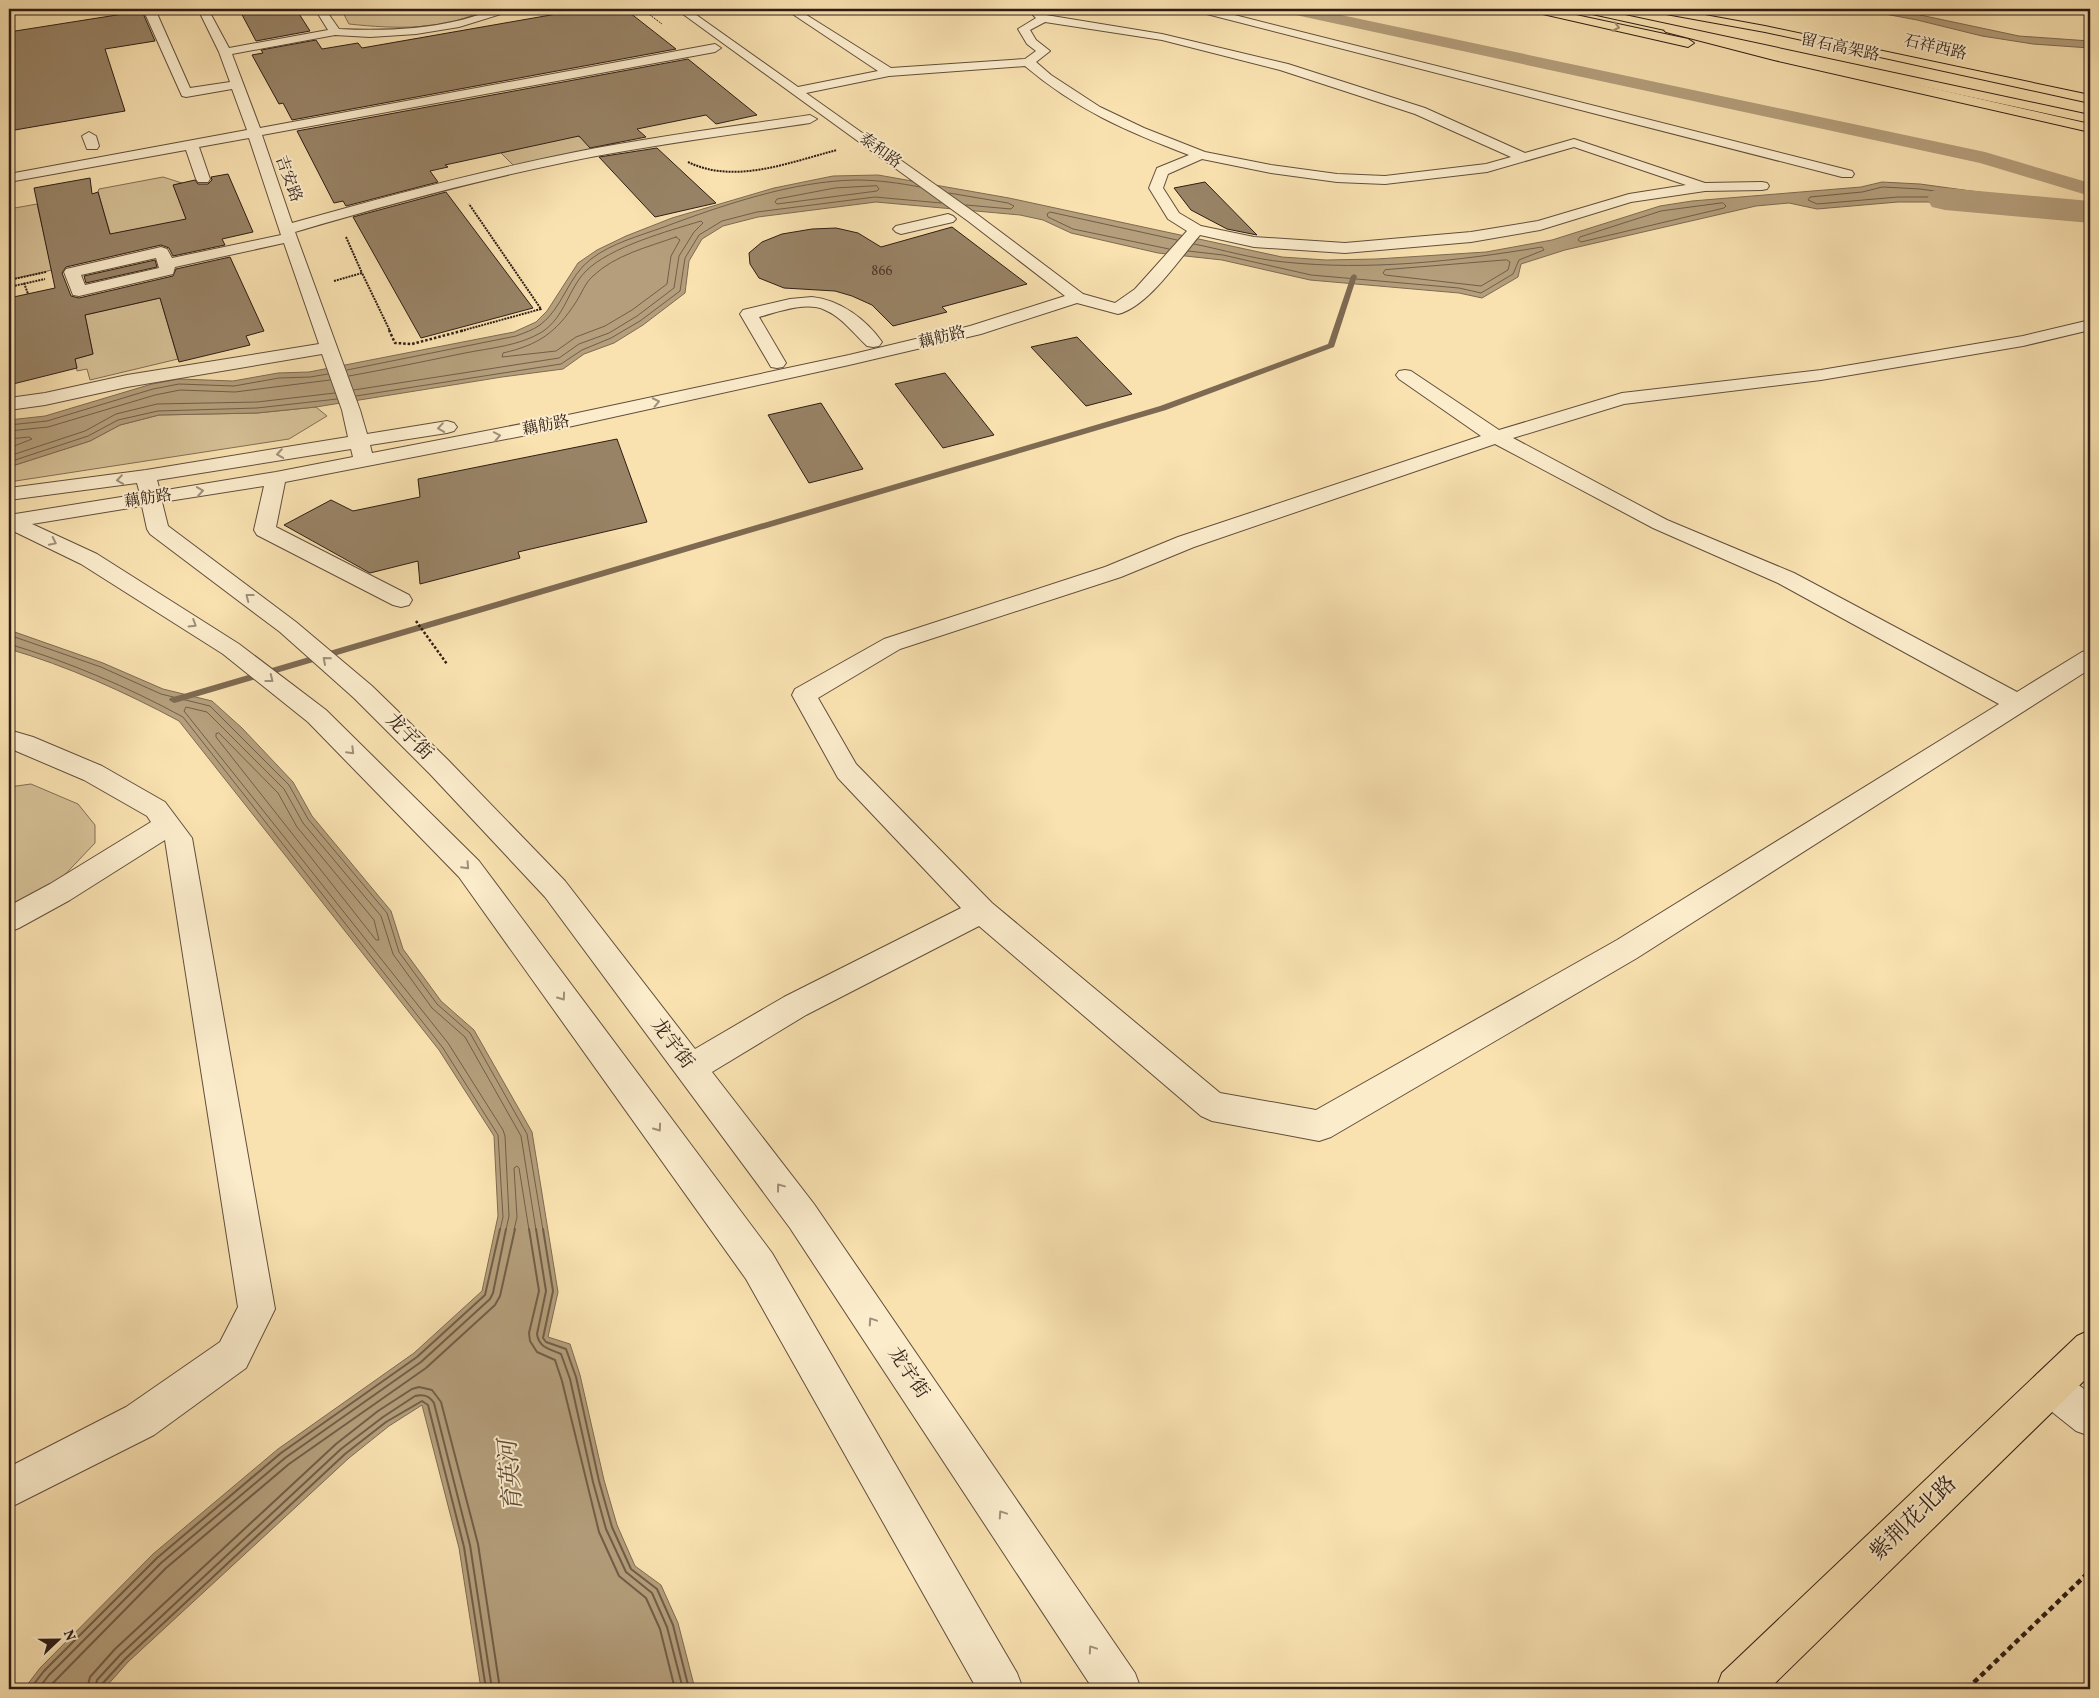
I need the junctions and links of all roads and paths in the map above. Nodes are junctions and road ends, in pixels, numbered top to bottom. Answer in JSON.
{"nodes":[{"id":1,"x":149,"y":9,"type":"edge"},
{"id":2,"x":203,"y":9,"type":"edge"},
{"id":3,"x":320,"y":9,"type":"edge"},
{"id":4,"x":507,"y":9,"type":"edge"},
{"id":5,"x":790,"y":9,"type":"edge"},
{"id":6,"x":1032,"y":9,"type":"edge"},
{"id":7,"x":1199,"y":9,"type":"edge"},
{"id":8,"x":1534,"y":9,"type":"edge"},
{"id":9,"x":1583,"y":9,"type":"edge"},
{"id":10,"x":1648,"y":9,"type":"edge"},
{"id":11,"x":1655,"y":9,"type":"edge"},
{"id":12,"x":1696,"y":9,"type":"edge"},
{"id":13,"x":675,"y":11,"type":"edge"},
{"id":14,"x":1043,"y":18,"type":"junction"},
{"id":15,"x":1635,"y":20,"type":"junction"},
{"id":16,"x":335,"y":32,"type":"junction"},
{"id":17,"x":711,"y":44,"type":"junction"},
{"id":18,"x":225,"y":52,"type":"junction"},
{"id":19,"x":1028,"y":62,"type":"junction"},
{"id":20,"x":1856,"y":62,"type":"junction"},
{"id":21,"x":889,"y":72,"type":"junction"},
{"id":22,"x":763,"y":84,"type":"dead end"},
{"id":23,"x":236,"y":85,"type":"junction"},
{"id":24,"x":797,"y":91,"type":"junction"},
{"id":25,"x":2090,"y":98,"type":"edge"},
{"id":26,"x":1961,"y":99,"type":"junction"},
{"id":27,"x":794,"y":107,"type":"dead end"},
{"id":28,"x":2090,"y":107,"type":"edge"},
{"id":29,"x":810,"y":119,"type":"junction"},
{"id":30,"x":2090,"y":119,"type":"edge"},
{"id":31,"x":253,"y":128,"type":"junction"},
{"id":32,"x":2090,"y":128,"type":"edge"},
{"id":33,"x":664,"y":140,"type":"junction"},
{"id":34,"x":191,"y":144,"type":"junction"},
{"id":35,"x":850,"y":147,"type":"joint"},
{"id":36,"x":1201,"y":155,"type":"junction"},
{"id":37,"x":1521,"y":156,"type":"junction"},
{"id":38,"x":9,"y":167,"type":"edge"},
{"id":39,"x":1847,"y":174,"type":"dead end"},
{"id":40,"x":9,"y":178,"type":"edge"},
{"id":41,"x":203,"y":179,"type":"dead end"},
{"id":42,"x":461,"y":183,"type":"junction"},
{"id":43,"x":1762,"y":186,"type":"dead end"},
{"id":44,"x":1705,"y":188,"type":"junction"},
{"id":45,"x":337,"y":215,"type":"junction"},
{"id":46,"x":901,"y":229,"type":"dead end"},
{"id":47,"x":289,"y":233,"type":"junction"},
{"id":48,"x":1194,"y":233,"type":"junction"},
{"id":49,"x":166,"y":264,"type":"junction"},
{"id":50,"x":52,"y":270,"type":"dead end"},
{"id":51,"x":362,"y":273,"type":"junction"},
{"id":52,"x":9,"y":280,"type":"edge"},
{"id":53,"x":326,"y":283,"type":"dead end"},
{"id":54,"x":1034,"y":284,"type":"dead end"},
{"id":55,"x":9,"y":287,"type":"edge"},
{"id":56,"x":28,"y":294,"type":"dead end"},
{"id":57,"x":1073,"y":295,"type":"junction"},
{"id":58,"x":972,"y":314,"type":"dead end"},
{"id":59,"x":2090,"y":325,"type":"edge"},
{"id":60,"x":918,"y":332,"type":"junction"},
{"id":61,"x":873,"y":342,"type":"junction"},
{"id":62,"x":332,"y":356,"type":"junction"},
{"id":63,"x":777,"y":363,"type":"junction"},
{"id":64,"x":1405,"y":375,"type":"dead end"},
{"id":65,"x":9,"y":404,"type":"edge"},
{"id":66,"x":1496,"y":436,"type":"junction"},
{"id":67,"x":360,"y":442,"type":"junction"},
{"id":68,"x":364,"y":462,"type":"junction"},
{"id":69,"x":146,"y":476,"type":"junction"},
{"id":70,"x":276,"y":478,"type":"junction"},
{"id":71,"x":9,"y":494,"type":"edge"},
{"id":72,"x":152,"y":498,"type":"junction"},
{"id":73,"x":9,"y":520,"type":"edge"},
{"id":74,"x":401,"y":600,"type":"joint"},
{"id":75,"x":2090,"y":659,"type":"edge"},
{"id":76,"x":446,"y":664,"type":"dead end"},
{"id":77,"x":2019,"y":704,"type":"junction"},
{"id":78,"x":9,"y":739,"type":"edge"},
{"id":79,"x":168,"y":824,"type":"junction"},
{"id":80,"x":982,"y":912,"type":"junction"},
{"id":81,"x":9,"y":920,"type":"edge"},
{"id":82,"x":690,"y":1069,"type":"junction"},
{"id":83,"x":2090,"y":1349,"type":"edge"},
{"id":84,"x":2050,"y":1387,"type":"junction"},
{"id":85,"x":2090,"y":1417,"type":"edge"},
{"id":86,"x":9,"y":1488,"type":"edge"},
{"id":87,"x":2090,"y":1571,"type":"edge"},
{"id":88,"x":1001,"y":1689,"type":"edge"},
{"id":89,"x":1119,"y":1689,"type":"edge"},
{"id":90,"x":1738,"y":1689,"type":"edge"},
{"id":91,"x":1967,"y":1689,"type":"edge"}],
"edges":[{"from":1,"to":23,"type":"street"},
{"from":2,"to":18,"type":"street","name":"吉安路"},
{"from":3,"to":16,"type":"street"},
{"from":4,"to":16,"type":"street"},
{"from":5,"to":21,"type":"street"},
{"from":6,"to":14,"type":"street"},
{"from":7,"to":39,"type":"street"},
{"from":8,"to":26,"type":"main road","one_way":true},
{"from":9,"to":15,"type":"main road","name":"留石高架路"},
{"from":10,"to":20,"type":"main road","name":"留石高架路"},
{"from":11,"to":25,"type":"main road","name":"石祥西路"},
{"from":12,"to":25,"type":"main road","name":"石祥西路"},
{"from":13,"to":17,"type":"street","name":"泰和路"},
{"from":13,"to":24,"type":"street","name":"泰和路"},
{"from":14,"to":19,"type":"street"},
{"from":14,"to":37,"type":"street"},
{"from":15,"to":20,"type":"main road","name":"留石高架路"},
{"from":15,"to":26,"type":"main road"},
{"from":16,"to":18,"type":"street"},
{"from":17,"to":22,"type":"street","name":"泰和路"},
{"from":17,"to":31,"type":"street"},
{"from":18,"to":23,"type":"street","name":"吉安路"},
{"from":19,"to":21,"type":"street"},
{"from":19,"to":36,"type":"street"},
{"from":20,"to":28,"type":"main road","name":"留石高架路"},
{"from":20,"to":30,"type":"main road","name":"留石高架路"},
{"from":21,"to":24,"type":"street"},
{"from":23,"to":31,"type":"street","name":"吉安路"},
{"from":24,"to":57,"type":"street","name":"泰和路"},
{"from":26,"to":32,"type":"main road"},
{"from":27,"to":29,"type":"street","name":"泰和路"},
{"from":29,"to":33,"type":"street"},
{"from":29,"to":35,"type":"street","name":"泰和路"},
{"from":31,"to":34,"type":"street"},
{"from":31,"to":38,"type":"street"},
{"from":31,"to":47,"type":"street","name":"吉安路"},
{"from":33,"to":35,"type":"path"},
{"from":33,"to":42,"type":"street"},
{"from":34,"to":40,"type":"street"},
{"from":34,"to":41,"type":"street"},
{"from":36,"to":37,"type":"street"},
{"from":36,"to":48,"type":"street"},
{"from":37,"to":44,"type":"street"},
{"from":42,"to":45,"type":"street"},
{"from":42,"to":51,"type":"path"},
{"from":43,"to":44,"type":"street"},
{"from":44,"to":48,"type":"street"},
{"from":45,"to":47,"type":"street"},
{"from":45,"to":51,"type":"path"},
{"from":46,"to":54,"type":"street"},
{"from":47,"to":49,"type":"street"},
{"from":47,"to":62,"type":"street","name":"吉安路"},
{"from":48,"to":57,"type":"street"},
{"from":49,"to":49,"type":"street"},
{"from":50,"to":52,"type":"path"},
{"from":51,"to":53,"type":"path"},
{"from":55,"to":56,"type":"path"},
{"from":57,"to":60,"type":"street","name":"藕舫路"},
{"from":68,"to":57,"type":"street","name":"藕舫路","one_way":true},
{"from":58,"to":60,"type":"street"},
{"from":59,"to":66,"type":"street"},
{"from":60,"to":61,"type":"street","name":"藕舫路"},
{"from":61,"to":63,"type":"street","name":"藕舫路"},
{"from":61,"to":63,"type":"street"},
{"from":62,"to":65,"type":"street"},
{"from":62,"to":67,"type":"street","name":"吉安路"},
{"from":63,"to":67,"type":"street","name":"藕舫路","one_way":true},
{"from":64,"to":66,"type":"street"},
{"from":66,"to":77,"type":"street"},
{"from":66,"to":80,"type":"street"},
{"from":67,"to":68,"type":"street","name":"吉安路"},
{"from":67,"to":69,"type":"street","name":"藕舫路","one_way":true},
{"from":68,"to":70,"type":"street","name":"藕舫路"},
{"from":69,"to":71,"type":"street","name":"藕舫路","one_way":true},
{"from":69,"to":72,"type":"street","name":"龙宇街"},
{"from":72,"to":70,"type":"street","name":"藕舫路","one_way":true},
{"from":70,"to":74,"type":"street"},
{"from":71,"to":73,"type":"street"},
{"from":72,"to":73,"type":"street","name":"藕舫路"},
{"from":82,"to":72,"type":"street","name":"龙宇街","one_way":true},
{"from":73,"to":88,"type":"street","one_way":true},
{"from":74,"to":76,"type":"path"},
{"from":75,"to":77,"type":"street"},
{"from":77,"to":80,"type":"street"},
{"from":78,"to":79,"type":"street"},
{"from":79,"to":81,"type":"street"},
{"from":79,"to":86,"type":"street"},
{"from":80,"to":82,"type":"street"},
{"from":89,"to":82,"type":"street","name":"龙宇街","one_way":true},
{"from":83,"to":84,"type":"main road","name":"紫荆花北路"},
{"from":84,"to":85,"type":"street"},
{"from":84,"to":90,"type":"main road","name":"紫荆花北路"},
{"from":87,"to":91,"type":"path"}]}
